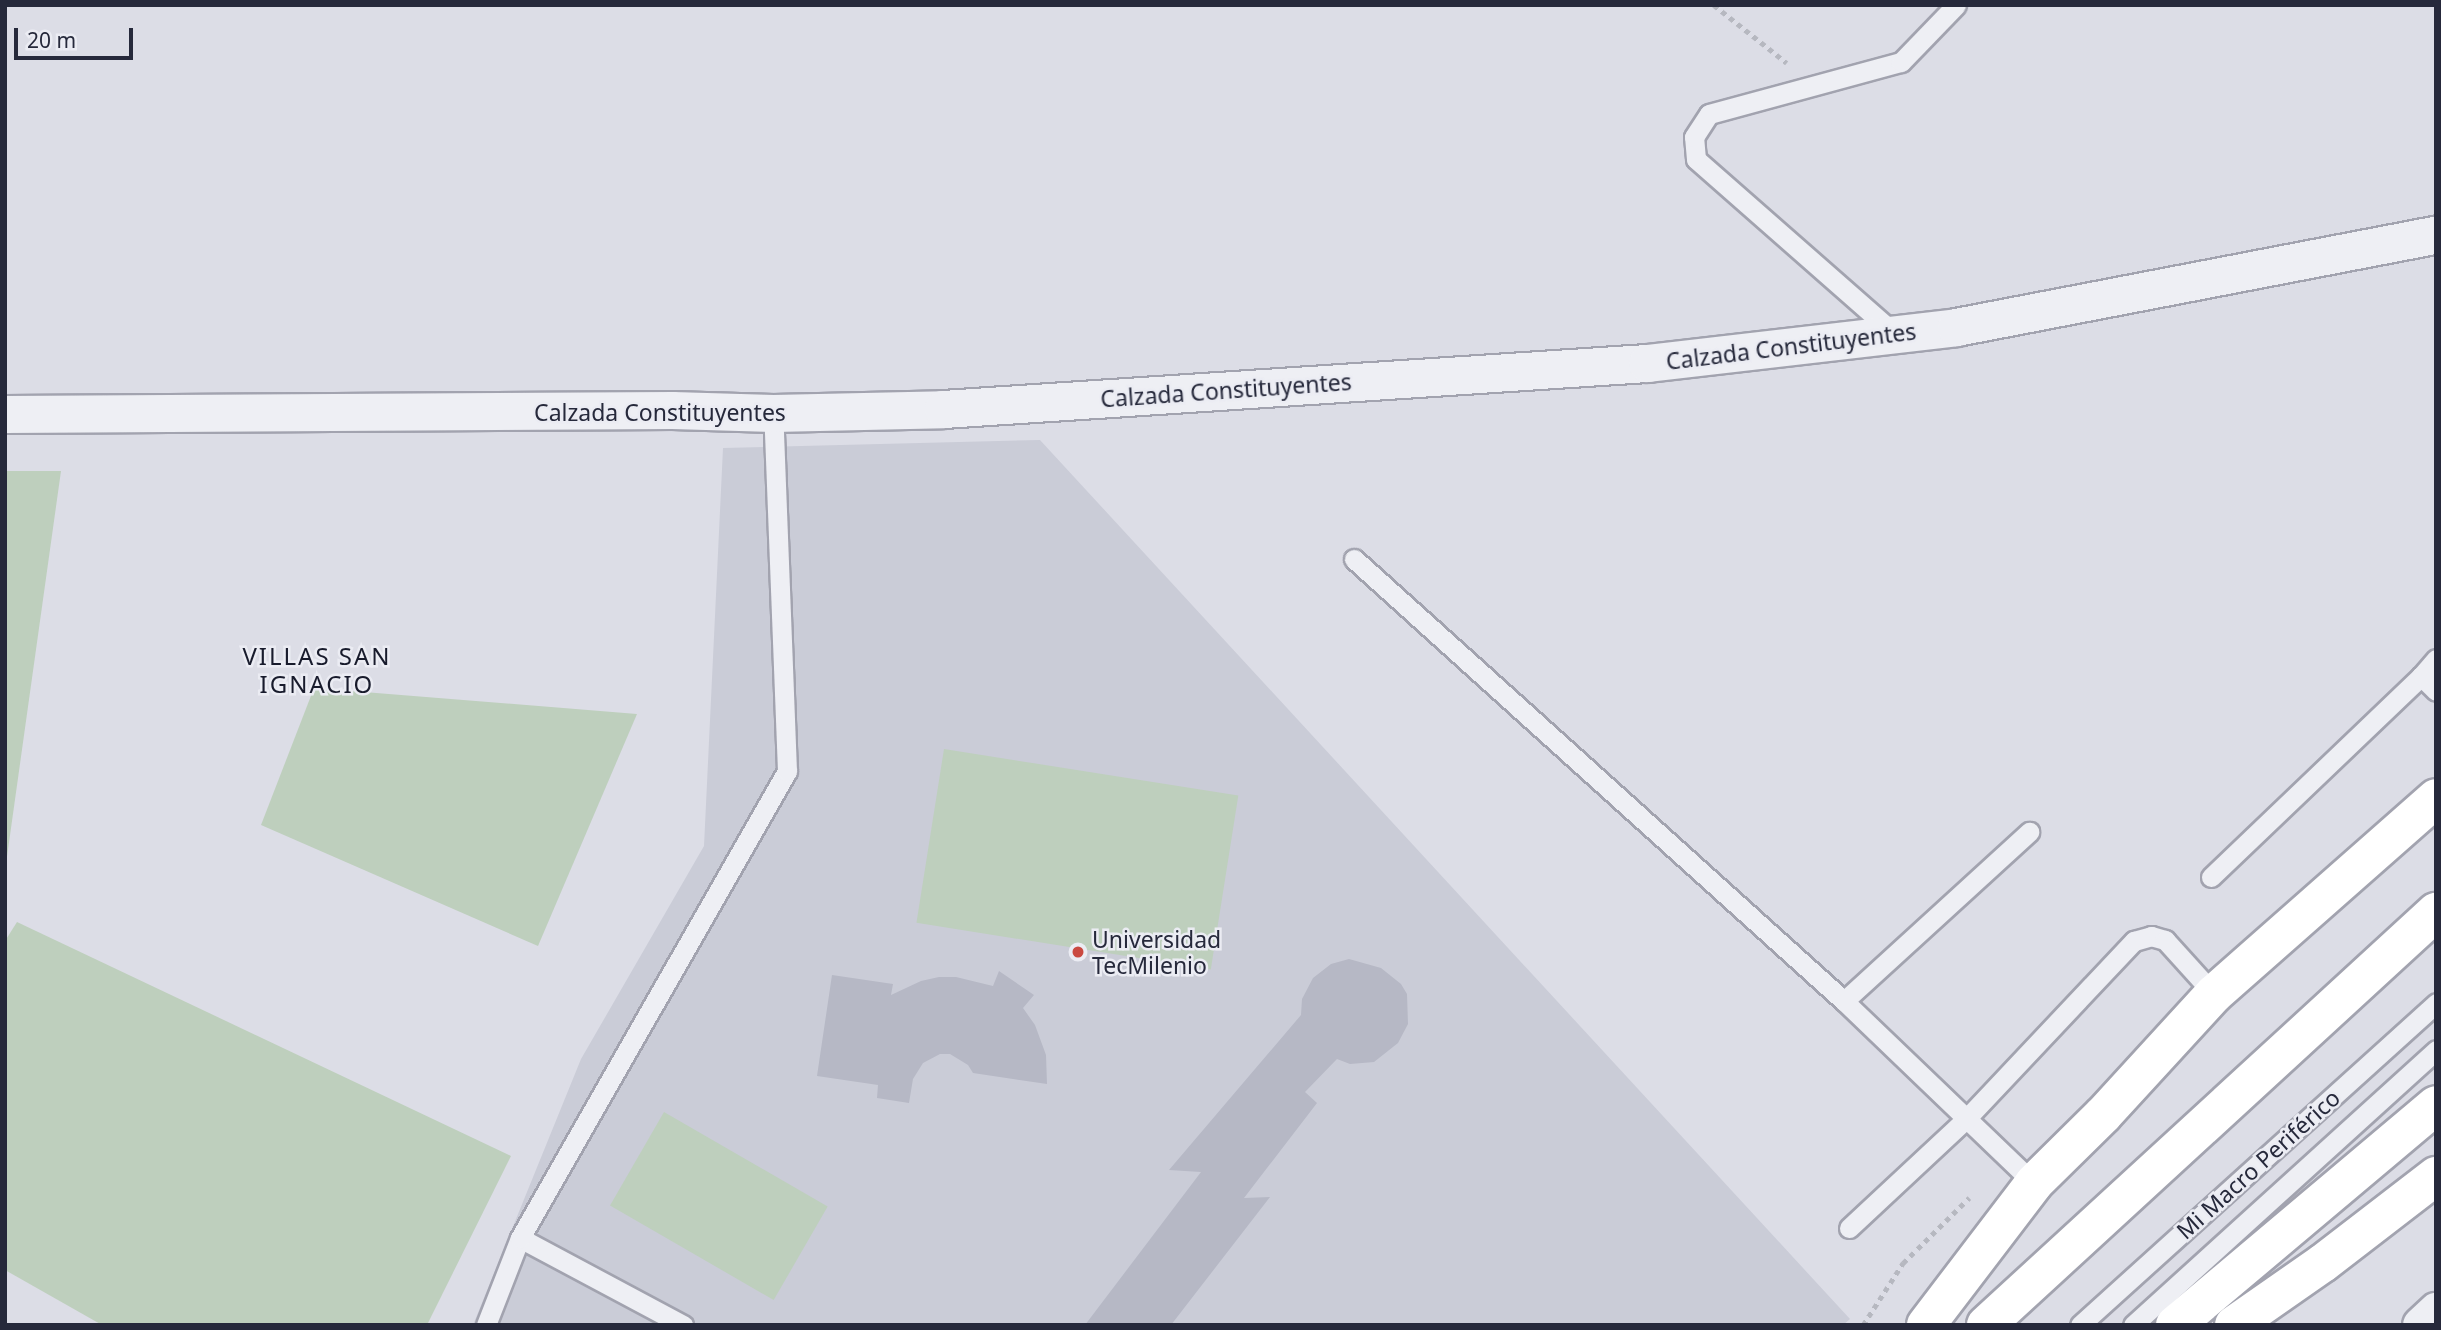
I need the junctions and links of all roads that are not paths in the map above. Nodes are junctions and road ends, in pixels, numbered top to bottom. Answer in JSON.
{"nodes":[{"id":1,"x":1956,"y":5,"type":"edge"},
{"id":2,"x":2436,"y":235,"type":"edge"},
{"id":3,"x":1896,"y":334,"type":"junction"},
{"id":4,"x":773,"y":413,"type":"junction"},
{"id":5,"x":5,"y":414,"type":"edge"},
{"id":6,"x":1354,"y":559,"type":"dead end"},
{"id":7,"x":2436,"y":659,"type":"edge"},
{"id":8,"x":2421,"y":677,"type":"junction"},
{"id":9,"x":2436,"y":691,"type":"edge"},
{"id":10,"x":2436,"y":798,"type":"edge"},
{"id":11,"x":2029,"y":832,"type":"dead end"},
{"id":12,"x":2211,"y":877,"type":"dead end"},
{"id":13,"x":2436,"y":912,"type":"edge"},
{"id":14,"x":2214,"y":994,"type":"junction"},
{"id":15,"x":1844,"y":1001,"type":"junction"},
{"id":16,"x":2436,"y":1003,"type":"edge"},
{"id":17,"x":2436,"y":1050,"type":"edge"},
{"id":18,"x":2436,"y":1105,"type":"edge"},
{"id":19,"x":1966,"y":1119,"type":"junction"},
{"id":20,"x":2436,"y":1176,"type":"edge"},
{"id":21,"x":2034,"y":1183,"type":"junction"},
{"id":22,"x":1849,"y":1228,"type":"dead end"},
{"id":23,"x":520,"y":1238,"type":"junction"},
{"id":24,"x":2436,"y":1311,"type":"edge"},
{"id":25,"x":486,"y":1325,"type":"edge"},
{"id":26,"x":683,"y":1325,"type":"edge"},
{"id":27,"x":1926,"y":1325,"type":"edge"},
{"id":28,"x":1986,"y":1325,"type":"edge"},
{"id":29,"x":2080,"y":1325,"type":"edge"},
{"id":30,"x":2133,"y":1325,"type":"edge"},
{"id":31,"x":2175,"y":1325,"type":"edge"},
{"id":32,"x":2234,"y":1325,"type":"edge"},
{"id":33,"x":2421,"y":1325,"type":"edge"}],
"edges":[{"from":1,"to":3,"type":"lane"},
{"from":2,"to":3,"type":"street","name":"Calzada Constituyentes"},
{"from":3,"to":4,"type":"street","name":"Calzada Constituyentes"},
{"from":4,"to":5,"type":"street","name":"Calzada Constituyentes"},
{"from":4,"to":23,"type":"lane"},
{"from":6,"to":15,"type":"lane"},
{"from":7,"to":8,"type":"lane"},
{"from":8,"to":9,"type":"lane"},
{"from":8,"to":12,"type":"lane"},
{"from":10,"to":14,"type":"main road"},
{"from":11,"to":15,"type":"lane"},
{"from":13,"to":28,"type":"main road"},
{"from":14,"to":19,"type":"lane"},
{"from":14,"to":21,"type":"main road"},
{"from":15,"to":19,"type":"lane"},
{"from":16,"to":29,"type":"lane","name":"Mi Macro Periférico"},
{"from":17,"to":30,"type":"lane","name":"Mi Macro Periférico"},
{"from":18,"to":31,"type":"main road"},
{"from":19,"to":21,"type":"lane"},
{"from":19,"to":22,"type":"lane"},
{"from":20,"to":32,"type":"main road"},
{"from":21,"to":27,"type":"main road"},
{"from":23,"to":25,"type":"lane"},
{"from":23,"to":26,"type":"lane"},
{"from":24,"to":33,"type":"street"}]}
